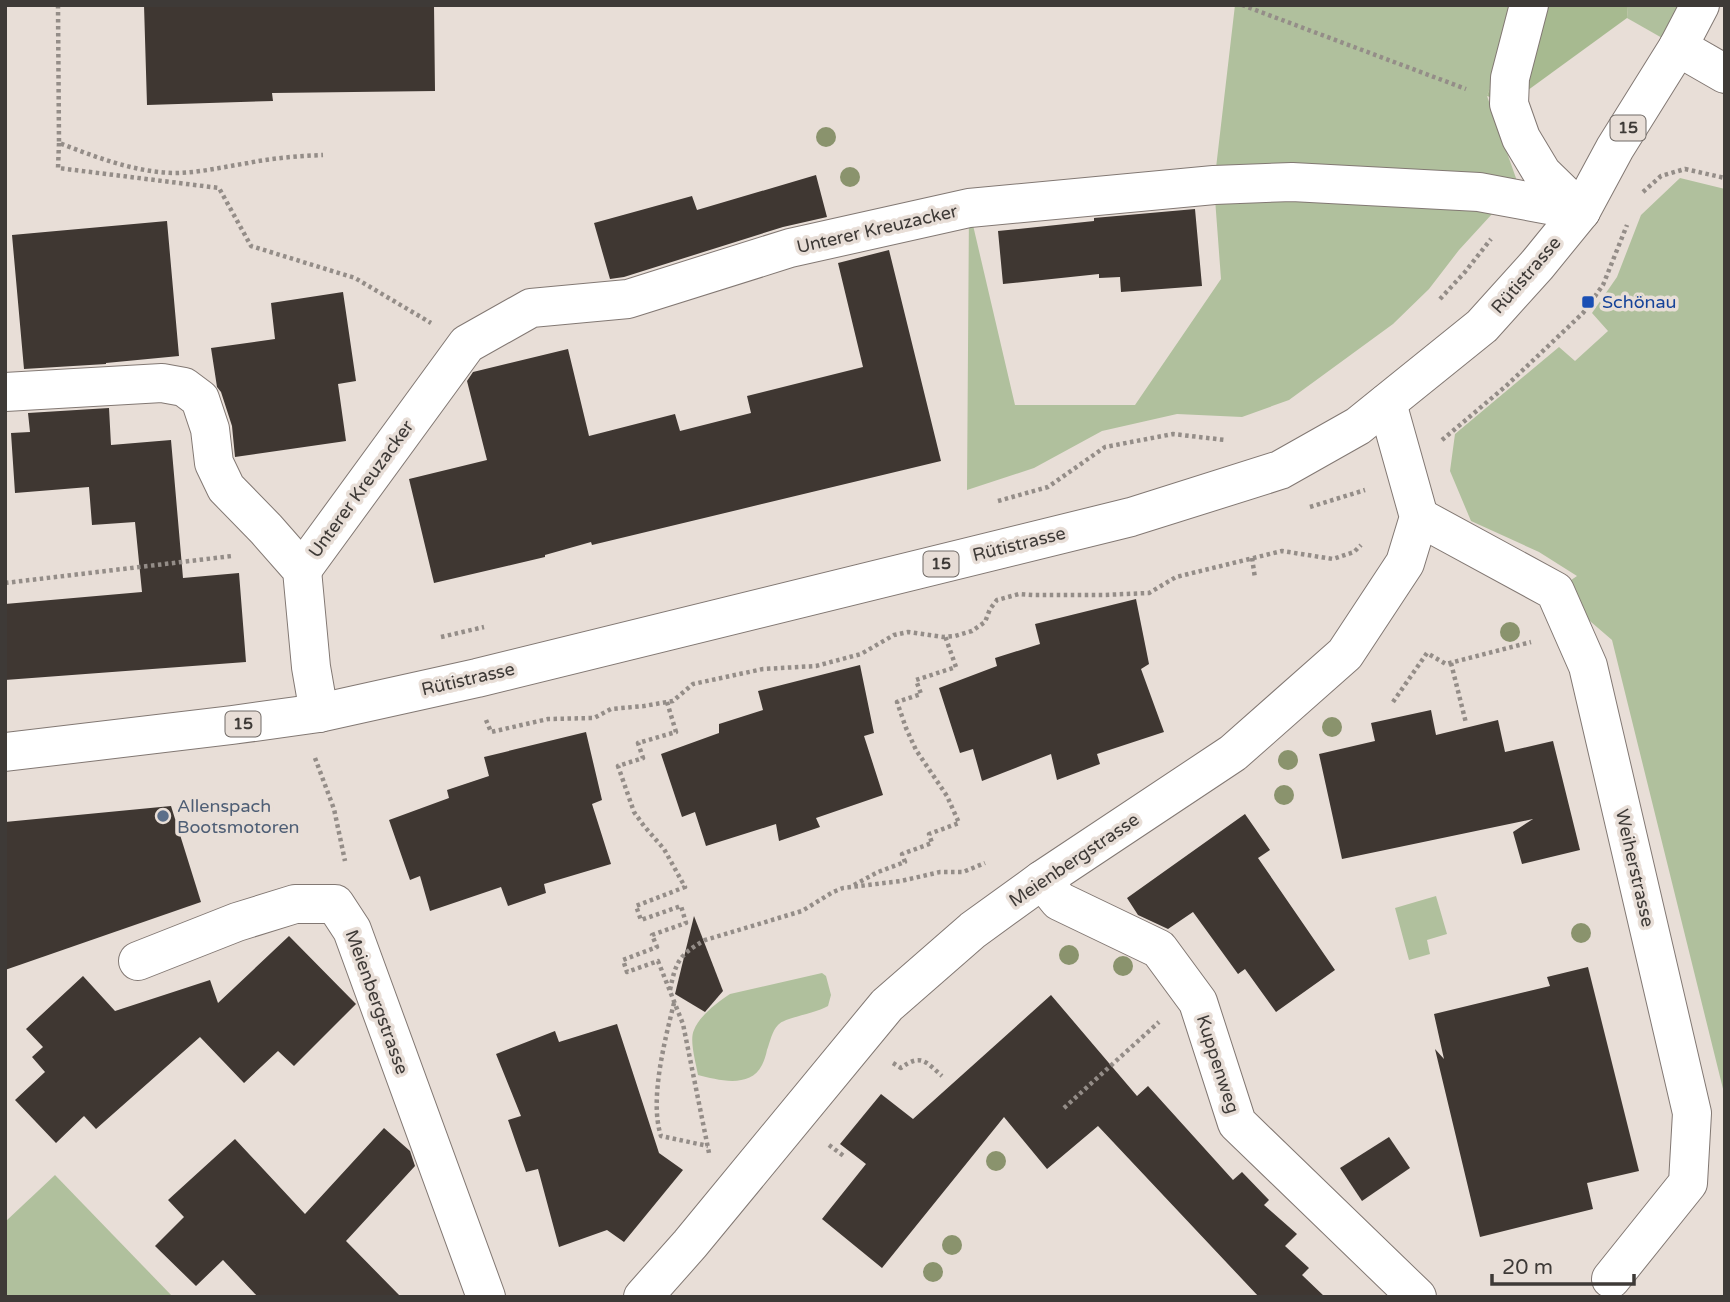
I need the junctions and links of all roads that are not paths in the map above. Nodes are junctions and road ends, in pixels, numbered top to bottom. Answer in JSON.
{"nodes":[{"id":1,"x":1529,"y":5,"type":"edge"},
{"id":2,"x":1700,"y":5,"type":"edge"},
{"id":3,"x":1678,"y":47,"type":"junction"},
{"id":4,"x":1725,"y":74,"type":"edge"},
{"id":5,"x":1581,"y":211,"type":"junction"},
{"id":6,"x":5,"y":392,"type":"edge"},
{"id":7,"x":1387,"y":402,"type":"junction"},
{"id":8,"x":1419,"y":517,"type":"junction"},
{"id":9,"x":302,"y":570,"type":"junction"},
{"id":10,"x":319,"y":713,"type":"junction"},
{"id":11,"x":5,"y":752,"type":"edge"},
{"id":12,"x":1042,"y":880,"type":"junction"},
{"id":13,"x":138,"y":961,"type":"dead end"},
{"id":14,"x":1611,"y":1279,"type":"dead end"},
{"id":15,"x":486,"y":1297,"type":"edge"},
{"id":16,"x":643,"y":1297,"type":"edge"},
{"id":17,"x":1417,"y":1297,"type":"edge"}],
"edges":[{"from":1,"to":5,"type":"street"},
{"from":2,"to":3,"type":"street","name":"Rütistrasse","number":"15"},
{"from":3,"to":4,"type":"street"},
{"from":3,"to":5,"type":"street","name":"Rütistrasse","number":"15"},
{"from":5,"to":7,"type":"street","name":"Rütistrasse","number":"15"},
{"from":5,"to":9,"type":"street","name":"Unterer Kreuzacker"},
{"from":6,"to":9,"type":"street","name":"Unterer Kreuzacker"},
{"from":7,"to":8,"type":"street"},
{"from":7,"to":10,"type":"street","name":"Rütistrasse","number":"15"},
{"from":8,"to":12,"type":"street","name":"Meienbergstrasse"},
{"from":8,"to":14,"type":"street","name":"Weiherstrasse"},
{"from":9,"to":10,"type":"street","name":"Unterer Kreuzacker"},
{"from":10,"to":11,"type":"street","name":"Rütistrasse","number":"15"},
{"from":12,"to":16,"type":"street","name":"Meienbergstrasse"},
{"from":12,"to":17,"type":"street","name":"Kuppenweg"},
{"from":13,"to":15,"type":"street","name":"Meienbergstrasse"}]}
